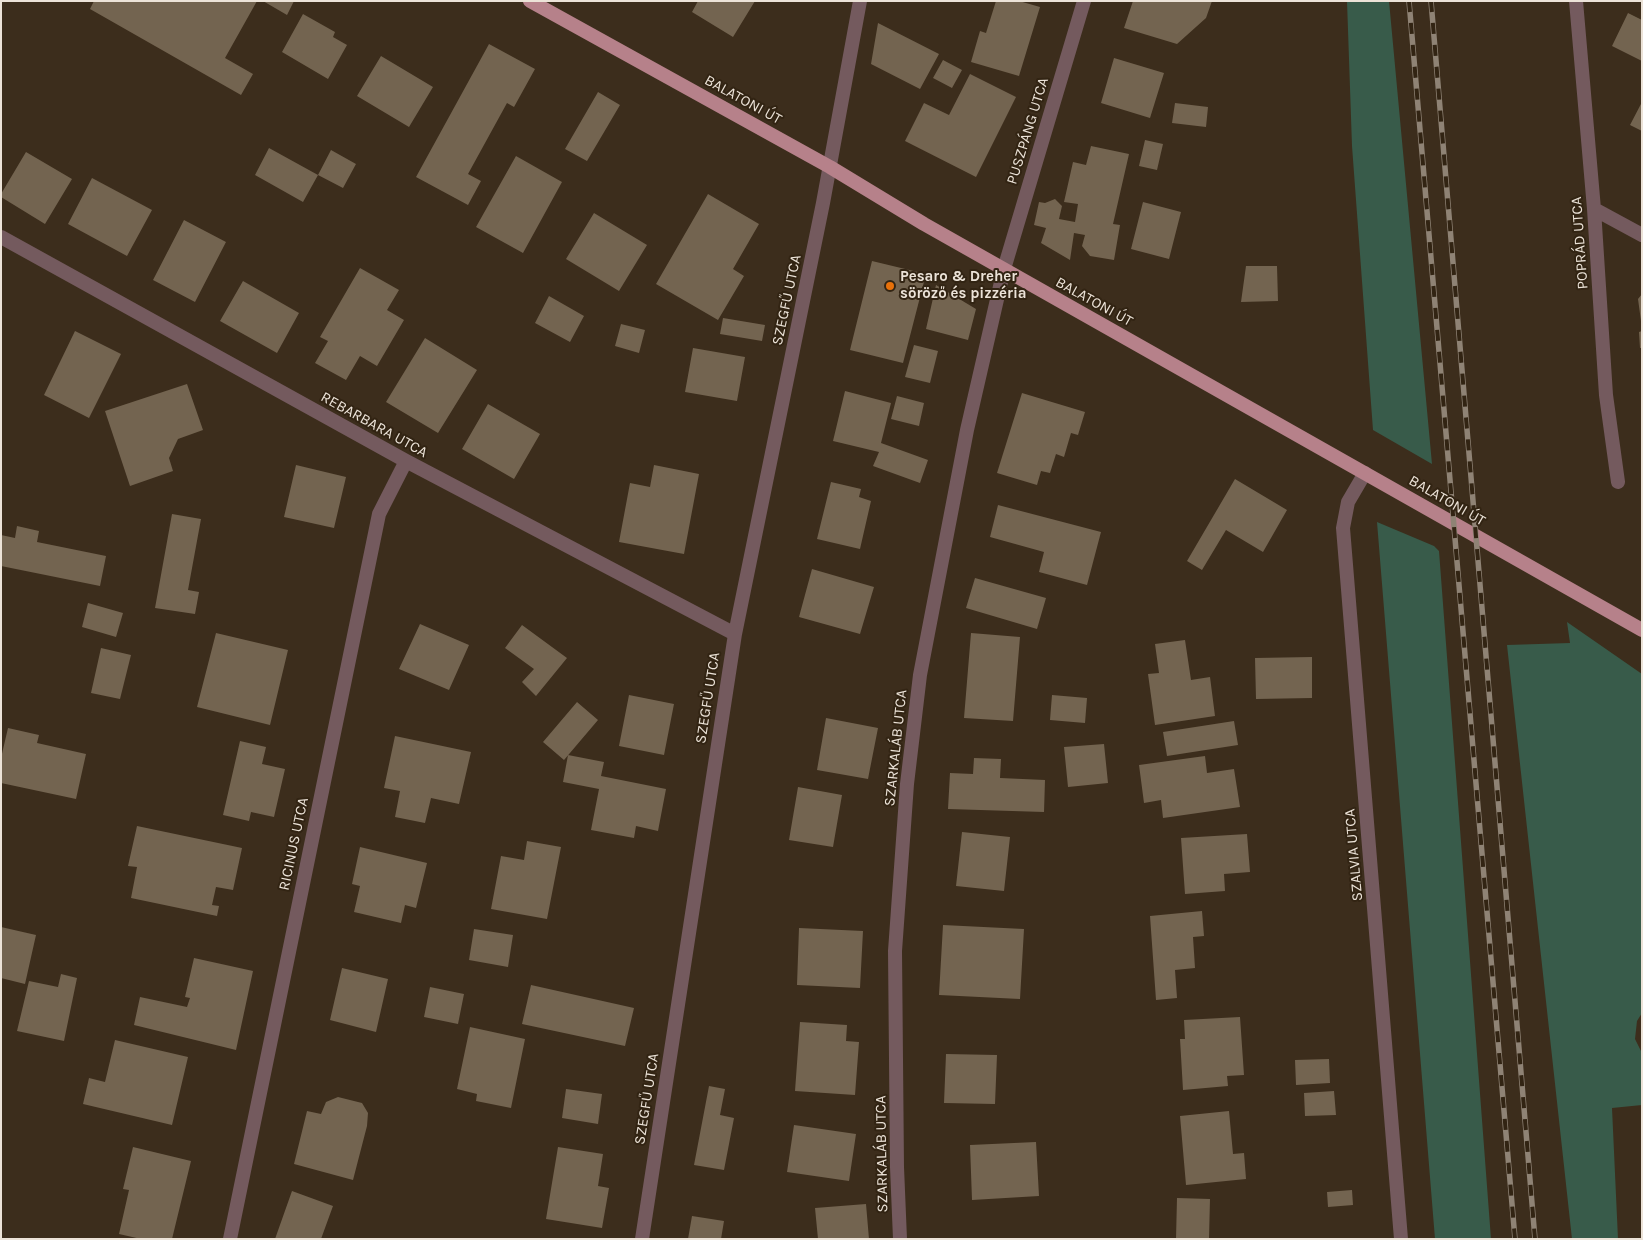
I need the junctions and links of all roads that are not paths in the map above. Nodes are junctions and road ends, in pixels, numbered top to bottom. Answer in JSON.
{"nodes":[{"id":1,"x":530,"y":1,"type":"edge"},
{"id":2,"x":860,"y":1,"type":"edge"},
{"id":3,"x":1084,"y":1,"type":"edge"},
{"id":4,"x":1576,"y":1,"type":"edge"},
{"id":5,"x":830,"y":167,"type":"junction"},
{"id":6,"x":1594,"y":209,"type":"junction"},
{"id":7,"x":1642,"y":235,"type":"edge"},
{"id":8,"x":3,"y":238,"type":"edge"},
{"id":9,"x":1,"y":253,"type":"edge"},
{"id":10,"x":1004,"y":269,"type":"junction"},
{"id":11,"x":406,"y":461,"type":"junction"},
{"id":12,"x":1364,"y":473,"type":"junction"},
{"id":13,"x":1618,"y":482,"type":"dead end"},
{"id":14,"x":1642,"y":630,"type":"edge"},
{"id":15,"x":735,"y":634,"type":"junction"},
{"id":16,"x":230,"y":1239,"type":"edge"},
{"id":17,"x":642,"y":1239,"type":"edge"},
{"id":18,"x":900,"y":1239,"type":"edge"},
{"id":19,"x":1401,"y":1239,"type":"edge"}],
"edges":[{"from":1,"to":5,"type":"main road","name":"BALATONI ÚT"},
{"from":2,"to":5,"type":"street","name":"SZEGFŰ UTCA"},
{"from":3,"to":10,"type":"street","name":"PUSZPÁNG UTCA"},
{"from":4,"to":6,"type":"street","name":"POPRÁD UTCA"},
{"from":5,"to":10,"type":"main road","name":"BALATONI ÚT"},
{"from":5,"to":15,"type":"street","name":"SZEGFŰ UTCA"},
{"from":6,"to":7,"type":"street"},
{"from":6,"to":13,"type":"street","name":"POPRÁD UTCA"},
{"from":8,"to":9,"type":"street"},
{"from":8,"to":11,"type":"street","name":"REBARBARA UTCA"},
{"from":10,"to":12,"type":"main road","name":"BALATONI ÚT"},
{"from":10,"to":18,"type":"street","name":"SZARKALÁB UTCA"},
{"from":11,"to":15,"type":"street","name":"REBARBARA UTCA"},
{"from":11,"to":16,"type":"street","name":"RICINUS UTCA"},
{"from":12,"to":14,"type":"main road","name":"BALATONI ÚT"},
{"from":12,"to":19,"type":"street","name":"SZALVIA UTCA"},
{"from":15,"to":17,"type":"street","name":"SZEGFŰ UTCA"}]}
